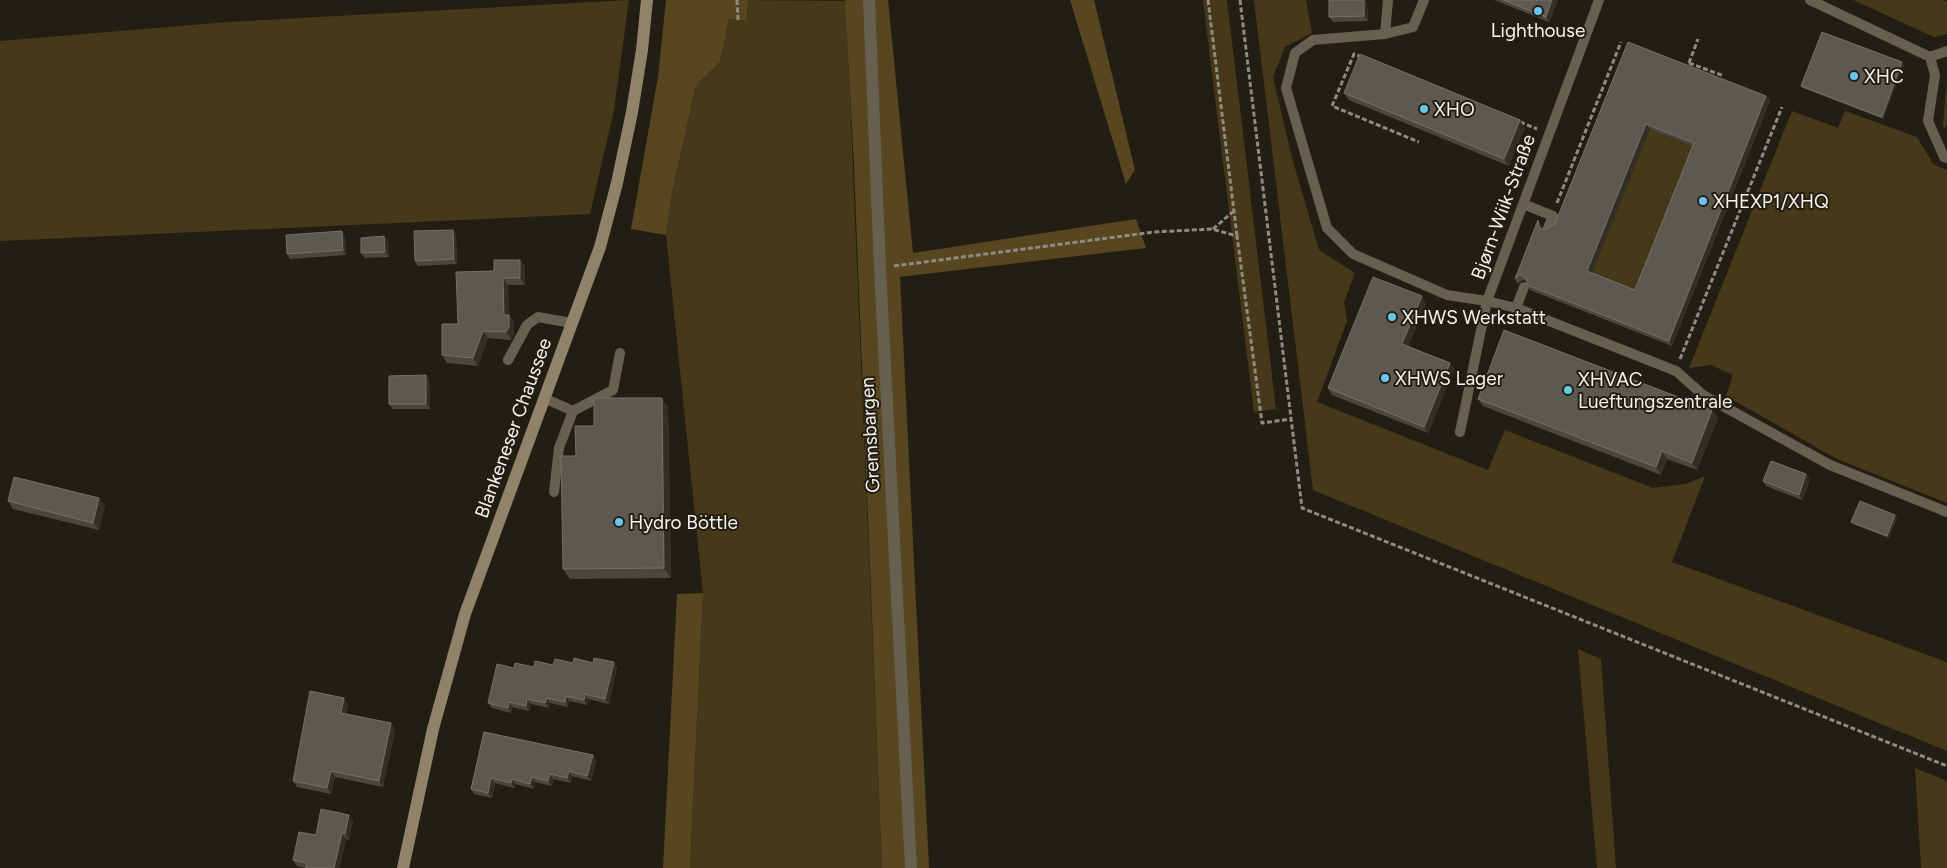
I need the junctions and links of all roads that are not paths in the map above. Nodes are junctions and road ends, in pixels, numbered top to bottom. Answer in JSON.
{"nodes":[{"id":1,"x":647,"y":0,"type":"edge"},
{"id":2,"x":870,"y":0,"type":"edge"},
{"id":3,"x":1388,"y":0,"type":"edge"},
{"id":4,"x":1424,"y":0,"type":"edge"},
{"id":5,"x":1599,"y":0,"type":"edge"},
{"id":6,"x":1810,"y":0,"type":"edge"},
{"id":7,"x":1385,"y":34,"type":"junction"},
{"id":8,"x":1947,"y":51,"type":"edge"},
{"id":9,"x":1930,"y":56,"type":"junction"},
{"id":10,"x":1947,"y":158,"type":"edge"},
{"id":11,"x":1523,"y":204,"type":"junction"},
{"id":12,"x":1548,"y":228,"type":"edge"},
{"id":13,"x":1524,"y":287,"type":"edge"},
{"id":14,"x":1487,"y":301,"type":"junction"},
{"id":15,"x":1516,"y":308,"type":"junction"},
{"id":16,"x":572,"y":323,"type":"junction"},
{"id":17,"x":620,"y":353,"type":"dead end"},
{"id":18,"x":508,"y":360,"type":"dead end"},
{"id":19,"x":544,"y":398,"type":"junction"},
{"id":20,"x":573,"y":411,"type":"junction"},
{"id":21,"x":1460,"y":432,"type":"dead end"},
{"id":22,"x":554,"y":492,"type":"dead end"},
{"id":23,"x":1947,"y":512,"type":"edge"},
{"id":24,"x":403,"y":868,"type":"edge"},
{"id":25,"x":911,"y":868,"type":"edge"}],
"edges":[{"from":1,"to":16,"type":"main road","name":"Blankeneser Chaussee"},
{"from":2,"to":25,"type":"street","name":"Gremsbargen"},
{"from":3,"to":7,"type":"lane"},
{"from":4,"to":7,"type":"lane"},
{"from":5,"to":11,"type":"lane","name":"Bjørn-Wiik-Straße"},
{"from":6,"to":9,"type":"lane"},
{"from":7,"to":14,"type":"lane"},
{"from":8,"to":9,"type":"lane"},
{"from":9,"to":10,"type":"lane"},
{"from":11,"to":12,"type":"lane"},
{"from":11,"to":14,"type":"lane","name":"Bjørn-Wiik-Straße"},
{"from":13,"to":15,"type":"lane"},
{"from":14,"to":15,"type":"lane"},
{"from":14,"to":21,"type":"lane","name":"Bjørn-Wiik-Straße"},
{"from":15,"to":23,"type":"lane"},
{"from":16,"to":18,"type":"lane"},
{"from":16,"to":19,"type":"main road","name":"Blankeneser Chaussee"},
{"from":17,"to":20,"type":"lane"},
{"from":19,"to":20,"type":"lane"},
{"from":19,"to":24,"type":"main road","name":"Blankeneser Chaussee"},
{"from":20,"to":22,"type":"lane"}]}
